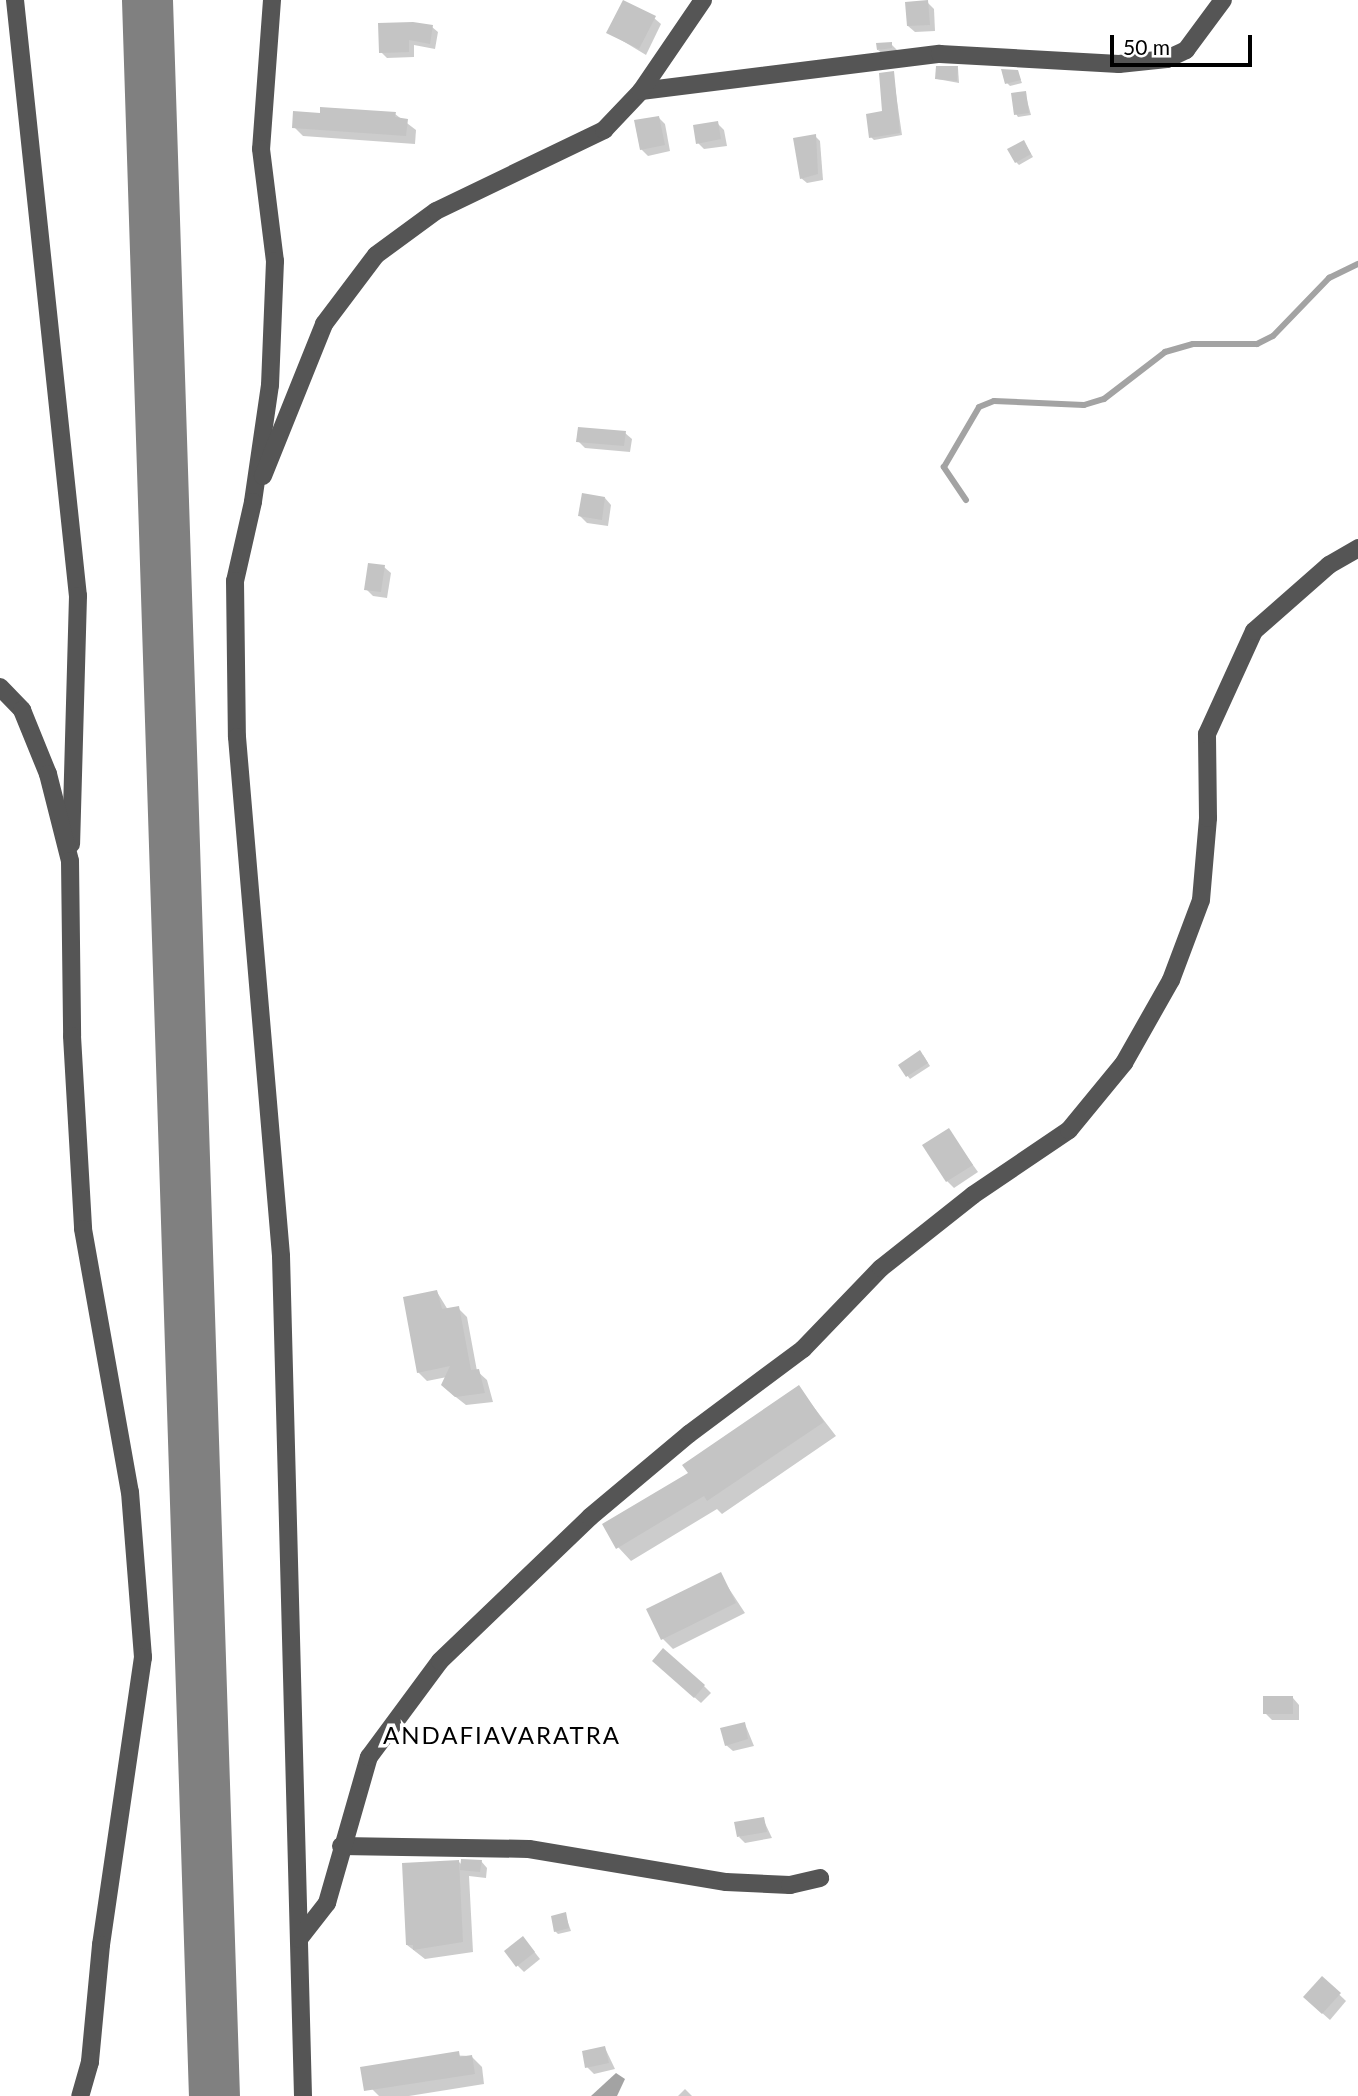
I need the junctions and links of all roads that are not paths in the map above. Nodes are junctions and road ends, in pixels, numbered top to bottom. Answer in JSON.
{"nodes":[{"id":1,"x":15,"y":0,"type":"edge"},
{"id":2,"x":272,"y":0,"type":"edge"},
{"id":3,"x":704,"y":0,"type":"edge"},
{"id":4,"x":1223,"y":0,"type":"edge"},
{"id":5,"x":641,"y":91,"type":"junction"},
{"id":6,"x":253,"y":502,"type":"junction"},
{"id":7,"x":1358,"y":548,"type":"edge"},
{"id":8,"x":0,"y":687,"type":"edge"},
{"id":9,"x":70,"y":861,"type":"junction"},
{"id":10,"x":341,"y":1846,"type":"junction"},
{"id":11,"x":820,"y":1878,"type":"dead end"},
{"id":12,"x":299,"y":1939,"type":"junction"},
{"id":13,"x":80,"y":2096,"type":"edge"},
{"id":14,"x":303,"y":2096,"type":"edge"}],
"edges":[{"from":1,"to":9,"type":"street"},
{"from":2,"to":6,"type":"street"},
{"from":3,"to":5,"type":"street"},
{"from":4,"to":5,"type":"street"},
{"from":5,"to":6,"type":"street"},
{"from":6,"to":12,"type":"street"},
{"from":7,"to":10,"type":"street"},
{"from":8,"to":9,"type":"street"},
{"from":9,"to":13,"type":"street"},
{"from":10,"to":11,"type":"street"},
{"from":10,"to":12,"type":"street"},
{"from":12,"to":14,"type":"street"}]}
